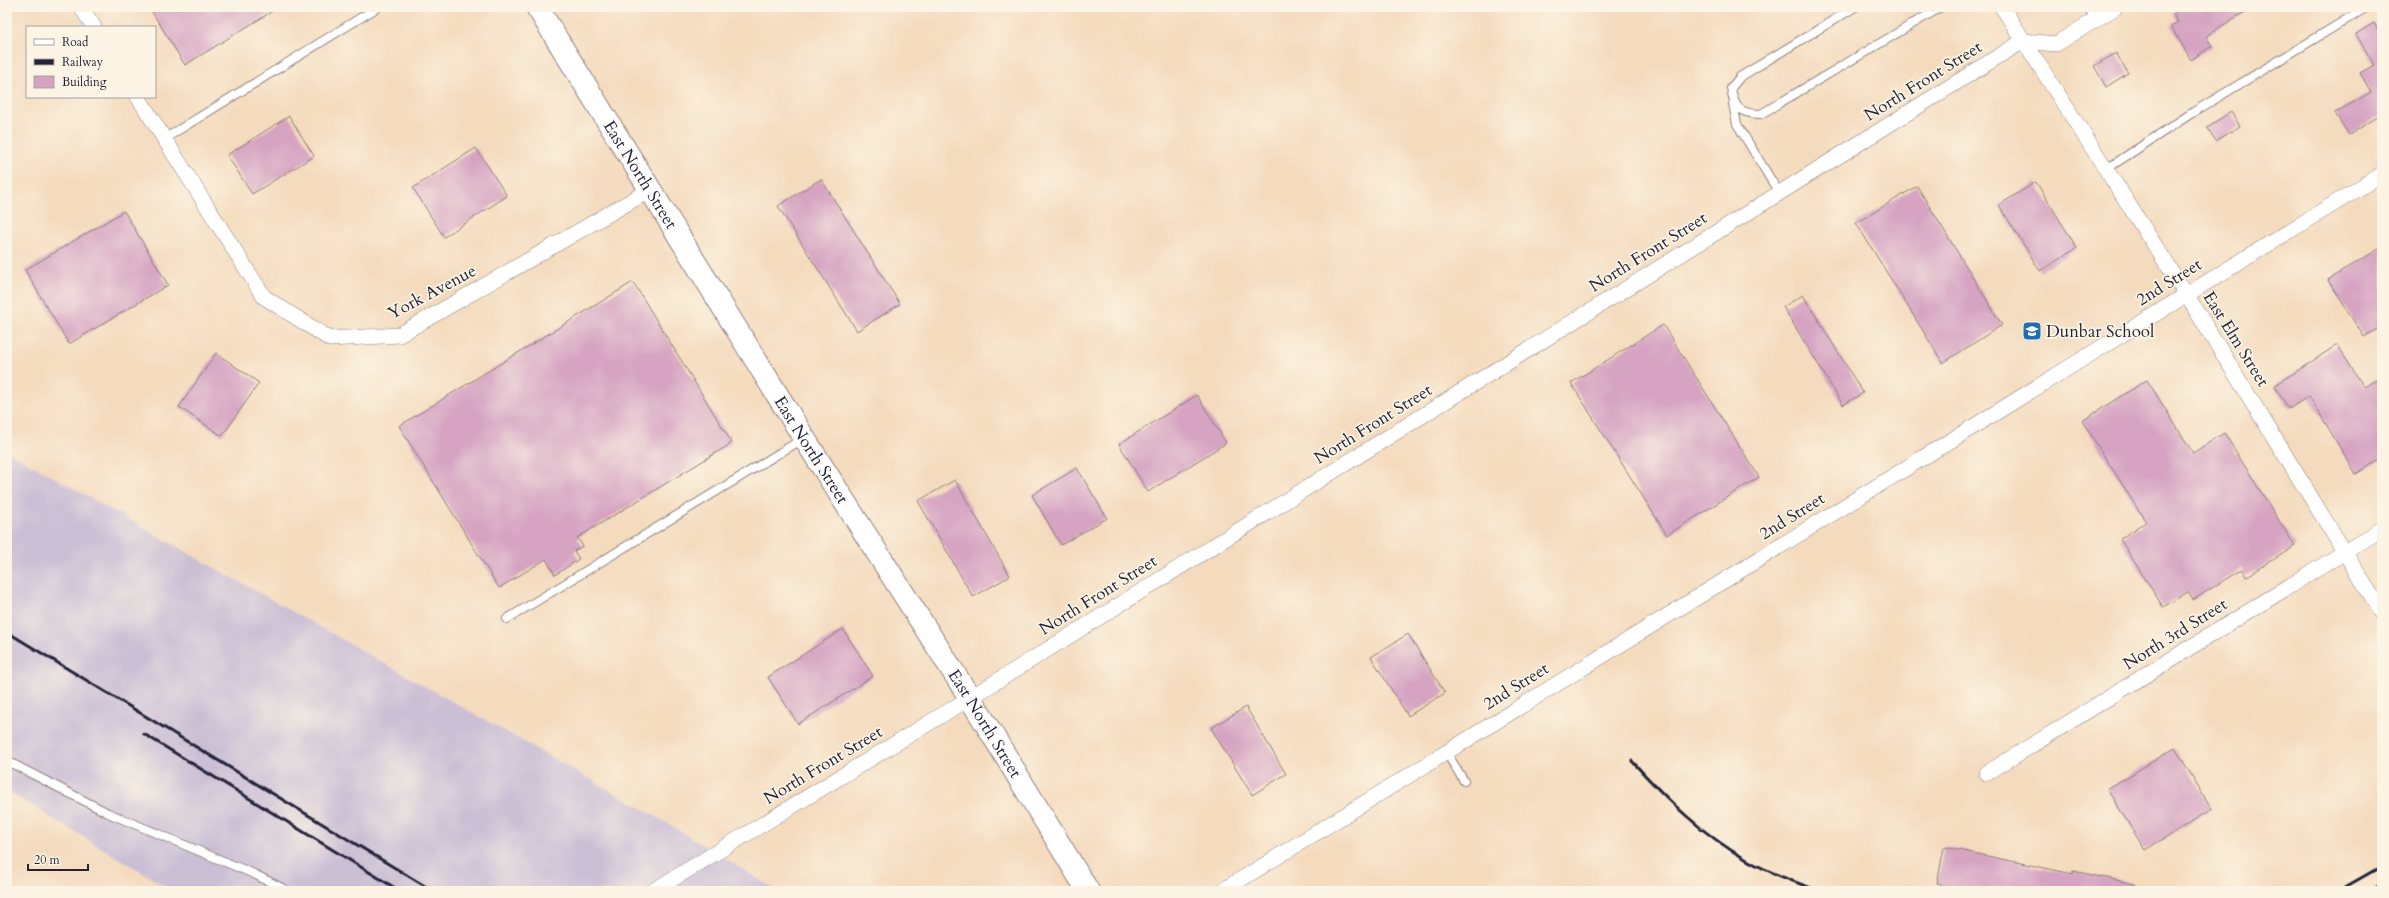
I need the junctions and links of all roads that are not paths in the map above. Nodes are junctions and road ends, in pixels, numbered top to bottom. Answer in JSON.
{"nodes":[{"id":1,"x":81,"y":7,"type":"edge"},
{"id":2,"x":378,"y":7,"type":"edge"},
{"id":3,"x":537,"y":7,"type":"edge"},
{"id":4,"x":1855,"y":7,"type":"edge"},
{"id":5,"x":1941,"y":7,"type":"edge"},
{"id":6,"x":2002,"y":7,"type":"edge"},
{"id":7,"x":2116,"y":7,"type":"edge"},
{"id":8,"x":2367,"y":7,"type":"edge"},
{"id":9,"x":2092,"y":14,"type":"edge"},
{"id":10,"x":93,"y":26,"type":"edge"},
{"id":11,"x":2023,"y":41,"type":"junction"},
{"id":12,"x":139,"y":98,"type":"edge"},
{"id":13,"x":1733,"y":102,"type":"junction"},
{"id":14,"x":164,"y":139,"type":"junction"},
{"id":15,"x":2105,"y":170,"type":"junction"},
{"id":16,"x":2382,"y":174,"type":"edge"},
{"id":17,"x":650,"y":190,"type":"junction"},
{"id":18,"x":1779,"y":193,"type":"junction"},
{"id":19,"x":2186,"y":294,"type":"junction"},
{"id":20,"x":804,"y":438,"type":"junction"},
{"id":21,"x":2382,"y":528,"type":"edge"},
{"id":22,"x":2345,"y":551,"type":"junction"},
{"id":23,"x":2382,"y":613,"type":"edge"},
{"id":24,"x":507,"y":619,"type":"dead end"},
{"id":25,"x":970,"y":698,"type":"junction"},
{"id":26,"x":1446,"y":752,"type":"junction"},
{"id":27,"x":7,"y":761,"type":"edge"},
{"id":28,"x":1988,"y":773,"type":"dead end"},
{"id":29,"x":1464,"y":782,"type":"dead end"},
{"id":30,"x":288,"y":891,"type":"edge"},
{"id":31,"x":654,"y":891,"type":"edge"},
{"id":32,"x":1088,"y":891,"type":"edge"},
{"id":33,"x":1222,"y":891,"type":"edge"}],
"edges":[{"from":1,"to":10,"type":"street"},
{"from":2,"to":14,"type":"lane"},
{"from":3,"to":17,"type":"street","name":"East North Street"},
{"from":4,"to":13,"type":"lane"},
{"from":5,"to":13,"type":"lane"},
{"from":6,"to":11,"type":"street","name":"East Elm Street"},
{"from":7,"to":9,"type":"street"},
{"from":8,"to":15,"type":"lane"},
{"from":9,"to":11,"type":"street"},
{"from":11,"to":15,"type":"street","name":"East Elm Street"},
{"from":11,"to":18,"type":"street","name":"North Front Street"},
{"from":12,"to":14,"type":"street","name":"York Avenue"},
{"from":13,"to":18,"type":"lane"},
{"from":14,"to":17,"type":"street","name":"York Avenue"},
{"from":15,"to":19,"type":"street","name":"East Elm Street"},
{"from":16,"to":19,"type":"street","name":"2nd Street"},
{"from":17,"to":20,"type":"street","name":"East North Street"},
{"from":18,"to":25,"type":"street","name":"North Front Street"},
{"from":19,"to":22,"type":"street","name":"East Elm Street"},
{"from":19,"to":26,"type":"street","name":"2nd Street"},
{"from":20,"to":24,"type":"lane"},
{"from":20,"to":25,"type":"street","name":"East North Street"},
{"from":21,"to":22,"type":"street","name":"North 3rd Street"},
{"from":22,"to":23,"type":"street","name":"East Elm Street"},
{"from":22,"to":28,"type":"street","name":"North 3rd Street"},
{"from":25,"to":31,"type":"street","name":"North Front Street"},
{"from":25,"to":32,"type":"street","name":"East North Street"},
{"from":26,"to":29,"type":"lane"},
{"from":26,"to":33,"type":"street","name":"2nd Street"},
{"from":27,"to":30,"type":"lane"}]}
